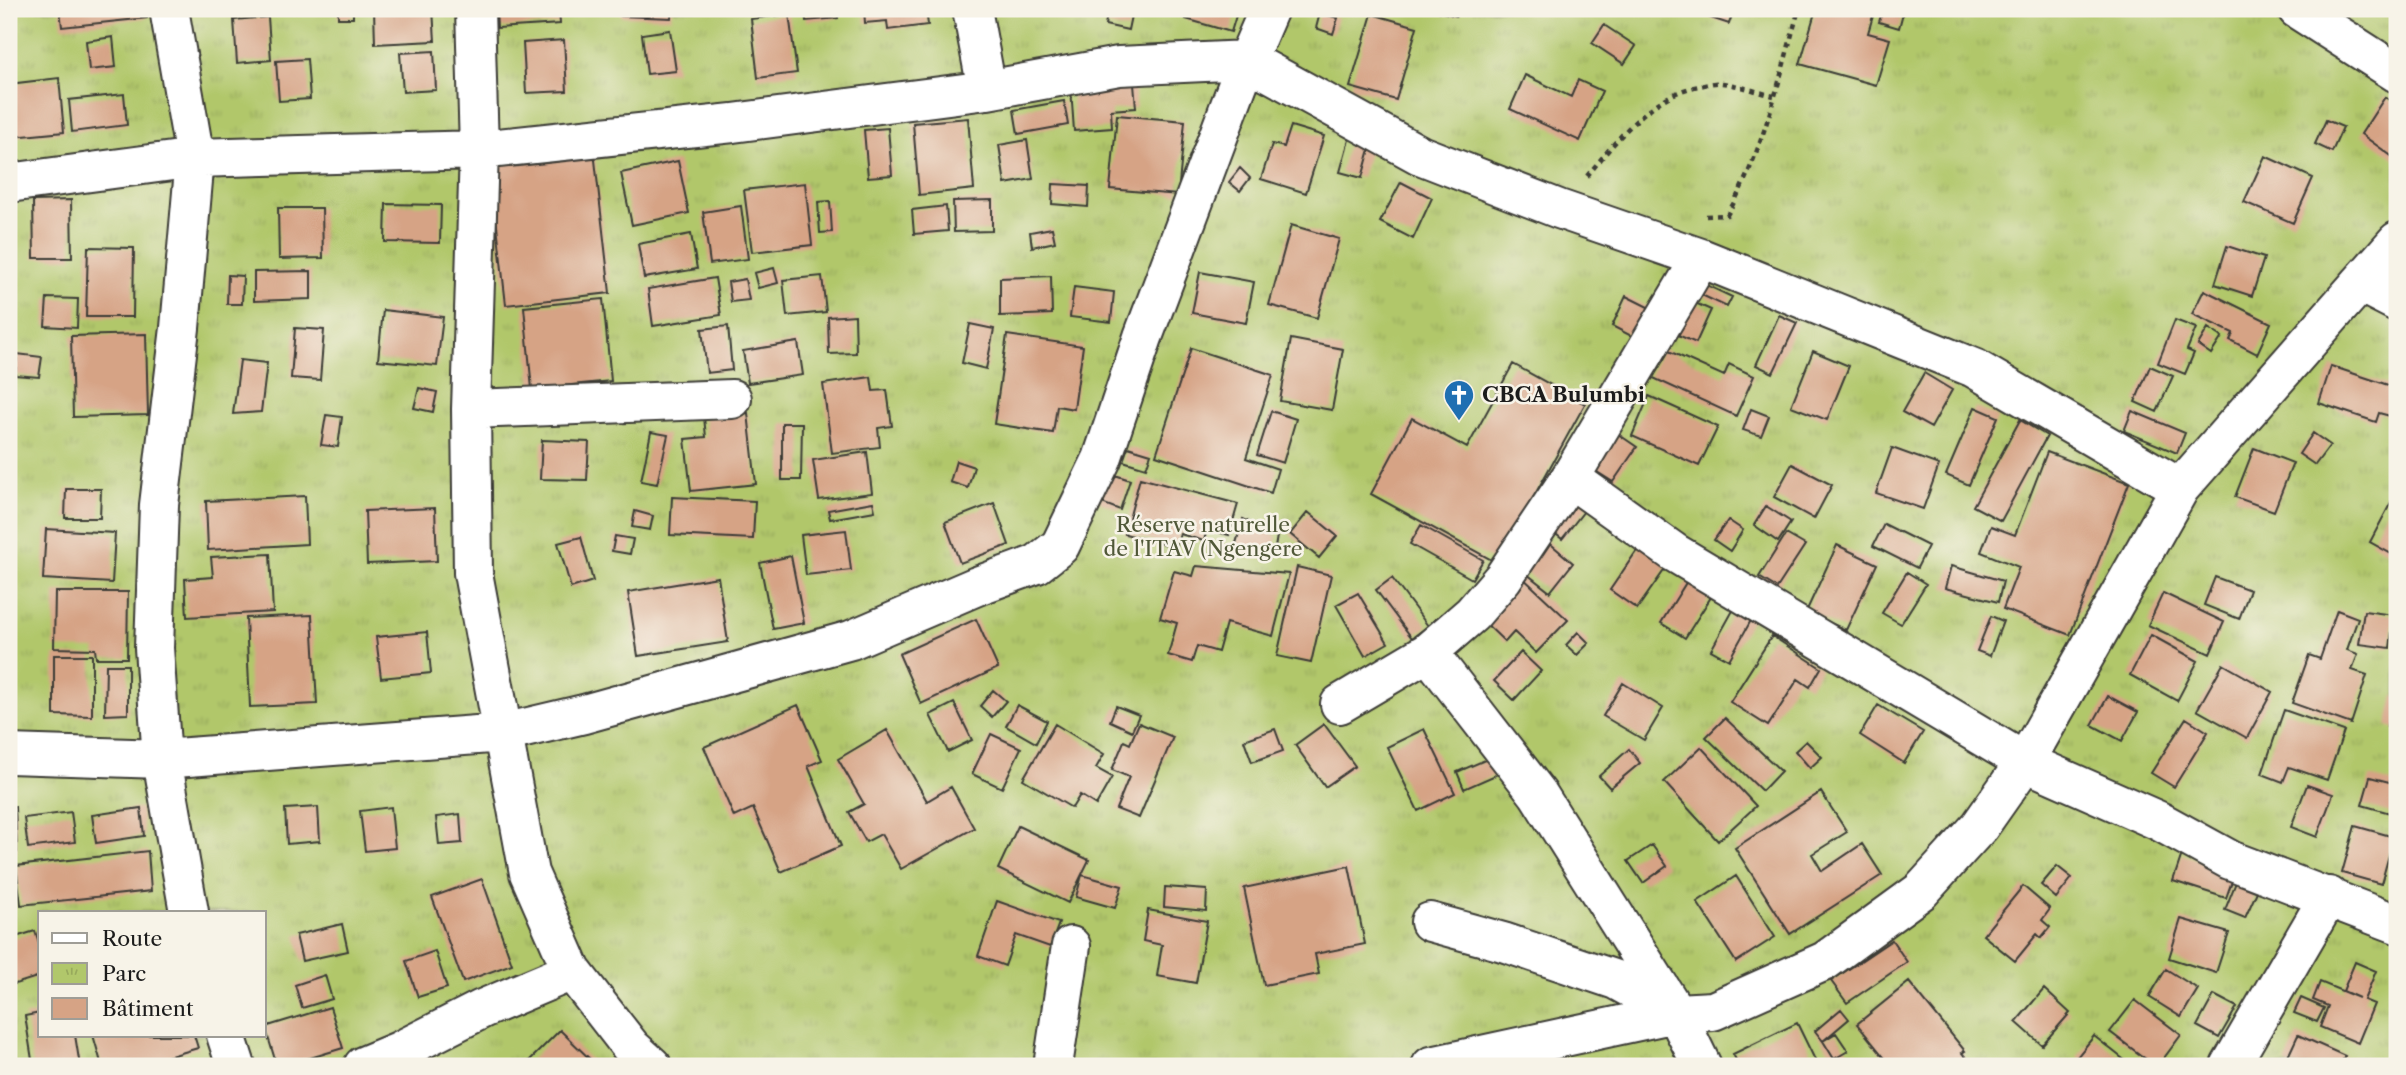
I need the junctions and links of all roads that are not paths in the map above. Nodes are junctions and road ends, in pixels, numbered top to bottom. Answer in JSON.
{"nodes":[{"id":1,"x":169,"y":9,"type":"edge"},
{"id":2,"x":475,"y":9,"type":"edge"},
{"id":3,"x":972,"y":9,"type":"edge"},
{"id":4,"x":1269,"y":9,"type":"edge"},
{"id":5,"x":2297,"y":9,"type":"edge"},
{"id":6,"x":1247,"y":60,"type":"junction"},
{"id":7,"x":2397,"y":73,"type":"edge"},
{"id":8,"x":987,"y":90,"type":"junction"},
{"id":9,"x":479,"y":150,"type":"junction"},
{"id":10,"x":195,"y":158,"type":"junction"},
{"id":11,"x":9,"y":183,"type":"edge"},
{"id":12,"x":2397,"y":241,"type":"edge"},
{"id":13,"x":1701,"y":258,"type":"junction"},
{"id":14,"x":2360,"y":283,"type":"junction"},
{"id":15,"x":2397,"y":302,"type":"edge"},
{"id":16,"x":732,"y":399,"type":"dead end"},
{"id":17,"x":471,"y":409,"type":"junction"},
{"id":18,"x":1570,"y":478,"type":"junction"},
{"id":19,"x":2180,"y":488,"type":"junction"},
{"id":20,"x":1428,"y":652,"type":"junction"},
{"id":21,"x":1340,"y":704,"type":"dead end"},
{"id":22,"x":503,"y":733,"type":"junction"},
{"id":23,"x":9,"y":754,"type":"edge"},
{"id":24,"x":162,"y":759,"type":"junction"},
{"id":25,"x":2025,"y":762,"type":"junction"},
{"id":26,"x":2329,"y":896,"type":"junction"},
{"id":27,"x":188,"y":911,"type":"edge"},
{"id":28,"x":1430,"y":922,"type":"dead end"},
{"id":29,"x":2397,"y":924,"type":"edge"},
{"id":30,"x":1071,"y":946,"type":"dead end"},
{"id":31,"x":572,"y":971,"type":"junction"},
{"id":32,"x":1676,"y":1013,"type":"junction"},
{"id":33,"x":226,"y":1036,"type":"edge"},
{"id":34,"x":236,"y":1066,"type":"edge"},
{"id":35,"x":363,"y":1066,"type":"edge"},
{"id":36,"x":652,"y":1066,"type":"edge"},
{"id":37,"x":1053,"y":1066,"type":"edge"},
{"id":38,"x":1431,"y":1066,"type":"edge"},
{"id":39,"x":1702,"y":1066,"type":"edge"},
{"id":40,"x":2230,"y":1066,"type":"edge"}],
"edges":[{"from":1,"to":10,"type":"street"},
{"from":2,"to":9,"type":"street"},
{"from":3,"to":8,"type":"street"},
{"from":4,"to":6,"type":"street"},
{"from":5,"to":7,"type":"street"},
{"from":6,"to":8,"type":"street"},
{"from":6,"to":13,"type":"street"},
{"from":6,"to":22,"type":"street"},
{"from":8,"to":9,"type":"street"},
{"from":9,"to":10,"type":"street"},
{"from":9,"to":17,"type":"street"},
{"from":10,"to":11,"type":"street"},
{"from":10,"to":24,"type":"street"},
{"from":12,"to":14,"type":"street"},
{"from":13,"to":18,"type":"street"},
{"from":13,"to":19,"type":"street"},
{"from":14,"to":15,"type":"street"},
{"from":14,"to":19,"type":"street"},
{"from":16,"to":17,"type":"street"},
{"from":17,"to":22,"type":"street"},
{"from":18,"to":20,"type":"street"},
{"from":18,"to":25,"type":"street"},
{"from":19,"to":25,"type":"street"},
{"from":20,"to":21,"type":"street"},
{"from":20,"to":32,"type":"street"},
{"from":22,"to":24,"type":"street"},
{"from":22,"to":31,"type":"street"},
{"from":23,"to":24,"type":"street"},
{"from":24,"to":27,"type":"street"},
{"from":25,"to":26,"type":"street"},
{"from":25,"to":32,"type":"street"},
{"from":26,"to":29,"type":"street"},
{"from":26,"to":40,"type":"street"},
{"from":28,"to":32,"type":"street"},
{"from":30,"to":37,"type":"street"},
{"from":31,"to":35,"type":"street"},
{"from":31,"to":36,"type":"street"},
{"from":32,"to":38,"type":"street"},
{"from":32,"to":39,"type":"street"},
{"from":33,"to":34,"type":"street"}]}
